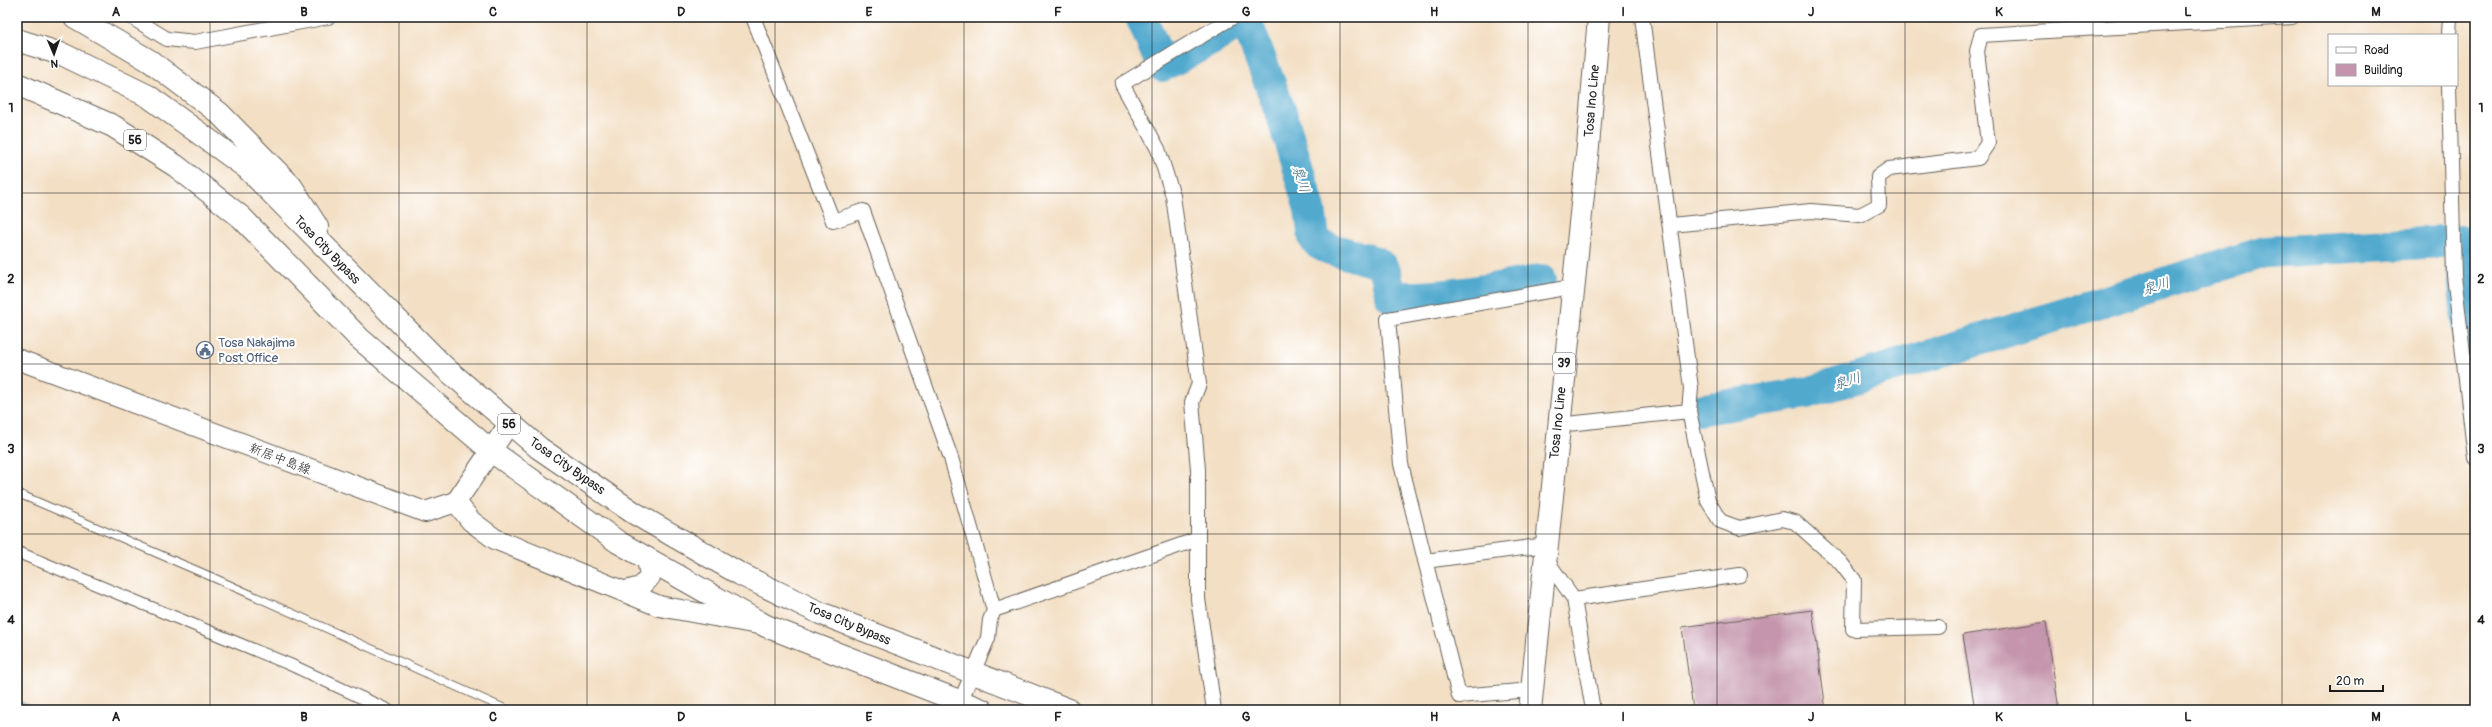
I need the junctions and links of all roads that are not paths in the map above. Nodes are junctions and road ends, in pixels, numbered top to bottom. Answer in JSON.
{"nodes":[{"id":1,"x":74,"y":17,"type":"edge"},
{"id":2,"x":131,"y":17,"type":"edge"},
{"id":3,"x":328,"y":17,"type":"edge"},
{"id":4,"x":753,"y":17,"type":"edge"},
{"id":5,"x":1233,"y":17,"type":"edge"},
{"id":6,"x":1599,"y":17,"type":"edge"},
{"id":7,"x":1642,"y":17,"type":"edge"},
{"id":8,"x":2292,"y":17,"type":"edge"},
{"id":9,"x":2450,"y":17,"type":"edge"},
{"id":10,"x":2449,"y":34,"type":"edge"},
{"id":11,"x":17,"y":40,"type":"edge"},
{"id":12,"x":17,"y":84,"type":"edge"},
{"id":13,"x":2449,"y":86,"type":"edge"},
{"id":14,"x":1671,"y":225,"type":"junction"},
{"id":15,"x":341,"y":266,"type":"junction"},
{"id":16,"x":1572,"y":287,"type":"junction"},
{"id":17,"x":17,"y":358,"type":"edge"},
{"id":18,"x":1689,"y":411,"type":"junction"},
{"id":19,"x":509,"y":424,"type":"junction"},
{"id":20,"x":1558,"y":425,"type":"junction"},
{"id":21,"x":490,"y":450,"type":"junction"},
{"id":22,"x":2475,"y":458,"type":"edge"},
{"id":23,"x":17,"y":493,"type":"edge"},
{"id":24,"x":456,"y":502,"type":"junction"},
{"id":25,"x":1198,"y":539,"type":"junction"},
{"id":26,"x":1545,"y":551,"type":"junction"},
{"id":27,"x":17,"y":552,"type":"edge"},
{"id":28,"x":647,"y":558,"type":"junction"},
{"id":29,"x":1425,"y":562,"type":"junction"},
{"id":30,"x":1740,"y":575,"type":"dead end"},
{"id":31,"x":626,"y":592,"type":"junction"},
{"id":32,"x":1574,"y":599,"type":"junction"},
{"id":33,"x":994,"y":610,"type":"junction"},
{"id":34,"x":766,"y":626,"type":"junction"},
{"id":35,"x":1938,"y":627,"type":"dead end"},
{"id":36,"x":972,"y":673,"type":"junction"},
{"id":37,"x":1531,"y":700,"type":"edge"},
{"id":38,"x":960,"y":702,"type":"junction"},
{"id":39,"x":388,"y":710,"type":"edge"},
{"id":40,"x":508,"y":710,"type":"edge"},
{"id":41,"x":982,"y":710,"type":"edge"},
{"id":42,"x":1069,"y":710,"type":"edge"},
{"id":43,"x":1214,"y":710,"type":"edge"},
{"id":44,"x":1593,"y":710,"type":"edge"}],
"edges":[{"from":1,"to":15,"type":"main road"},
{"from":2,"to":3,"type":"street"},
{"from":4,"to":33,"type":"street"},
{"from":5,"to":25,"type":"street"},
{"from":6,"to":16,"type":"main road","name":"Tosa Ino Line","number":"39"},
{"from":7,"to":14,"type":"street"},
{"from":8,"to":14,"type":"street"},
{"from":9,"to":10,"type":"street"},
{"from":11,"to":15,"type":"main road","name":"Tosa City Bypass","number":"56"},
{"from":12,"to":21,"type":"main road","number":"56"},
{"from":13,"to":22,"type":"street"},
{"from":14,"to":18,"type":"street"},
{"from":15,"to":19,"type":"main road","name":"Tosa City Bypass","number":"56"},
{"from":16,"to":20,"type":"main road","name":"Tosa Ino Line","number":"39"},
{"from":16,"to":29,"type":"street"},
{"from":17,"to":24,"type":"main road","name":"新居中島線"},
{"from":18,"to":20,"type":"street"},
{"from":18,"to":35,"type":"street"},
{"from":19,"to":21,"type":"main road"},
{"from":19,"to":36,"type":"main road","name":"Tosa City Bypass","number":"56"},
{"from":20,"to":26,"type":"main road","name":"Tosa Ino Line","number":"39"},
{"from":21,"to":24,"type":"main road"},
{"from":21,"to":28,"type":"main road","number":"56"},
{"from":23,"to":40,"type":"lane"},
{"from":24,"to":31,"type":"main road"},
{"from":25,"to":33,"type":"street"},
{"from":25,"to":43,"type":"street"},
{"from":26,"to":29,"type":"street"},
{"from":26,"to":32,"type":"street"},
{"from":26,"to":37,"type":"main road","name":"Tosa Ino Line","number":"39"},
{"from":27,"to":39,"type":"street"},
{"from":28,"to":31,"type":"main road"},
{"from":28,"to":34,"type":"main road","number":"56"},
{"from":29,"to":37,"type":"street"},
{"from":30,"to":32,"type":"street"},
{"from":31,"to":34,"type":"main road"},
{"from":32,"to":44,"type":"street"},
{"from":33,"to":36,"type":"street"},
{"from":34,"to":38,"type":"main road","number":"56"},
{"from":36,"to":38,"type":"street"},
{"from":36,"to":42,"type":"main road","name":"Tosa City Bypass","number":"56"},
{"from":38,"to":41,"type":"main road","number":"56"}]}
